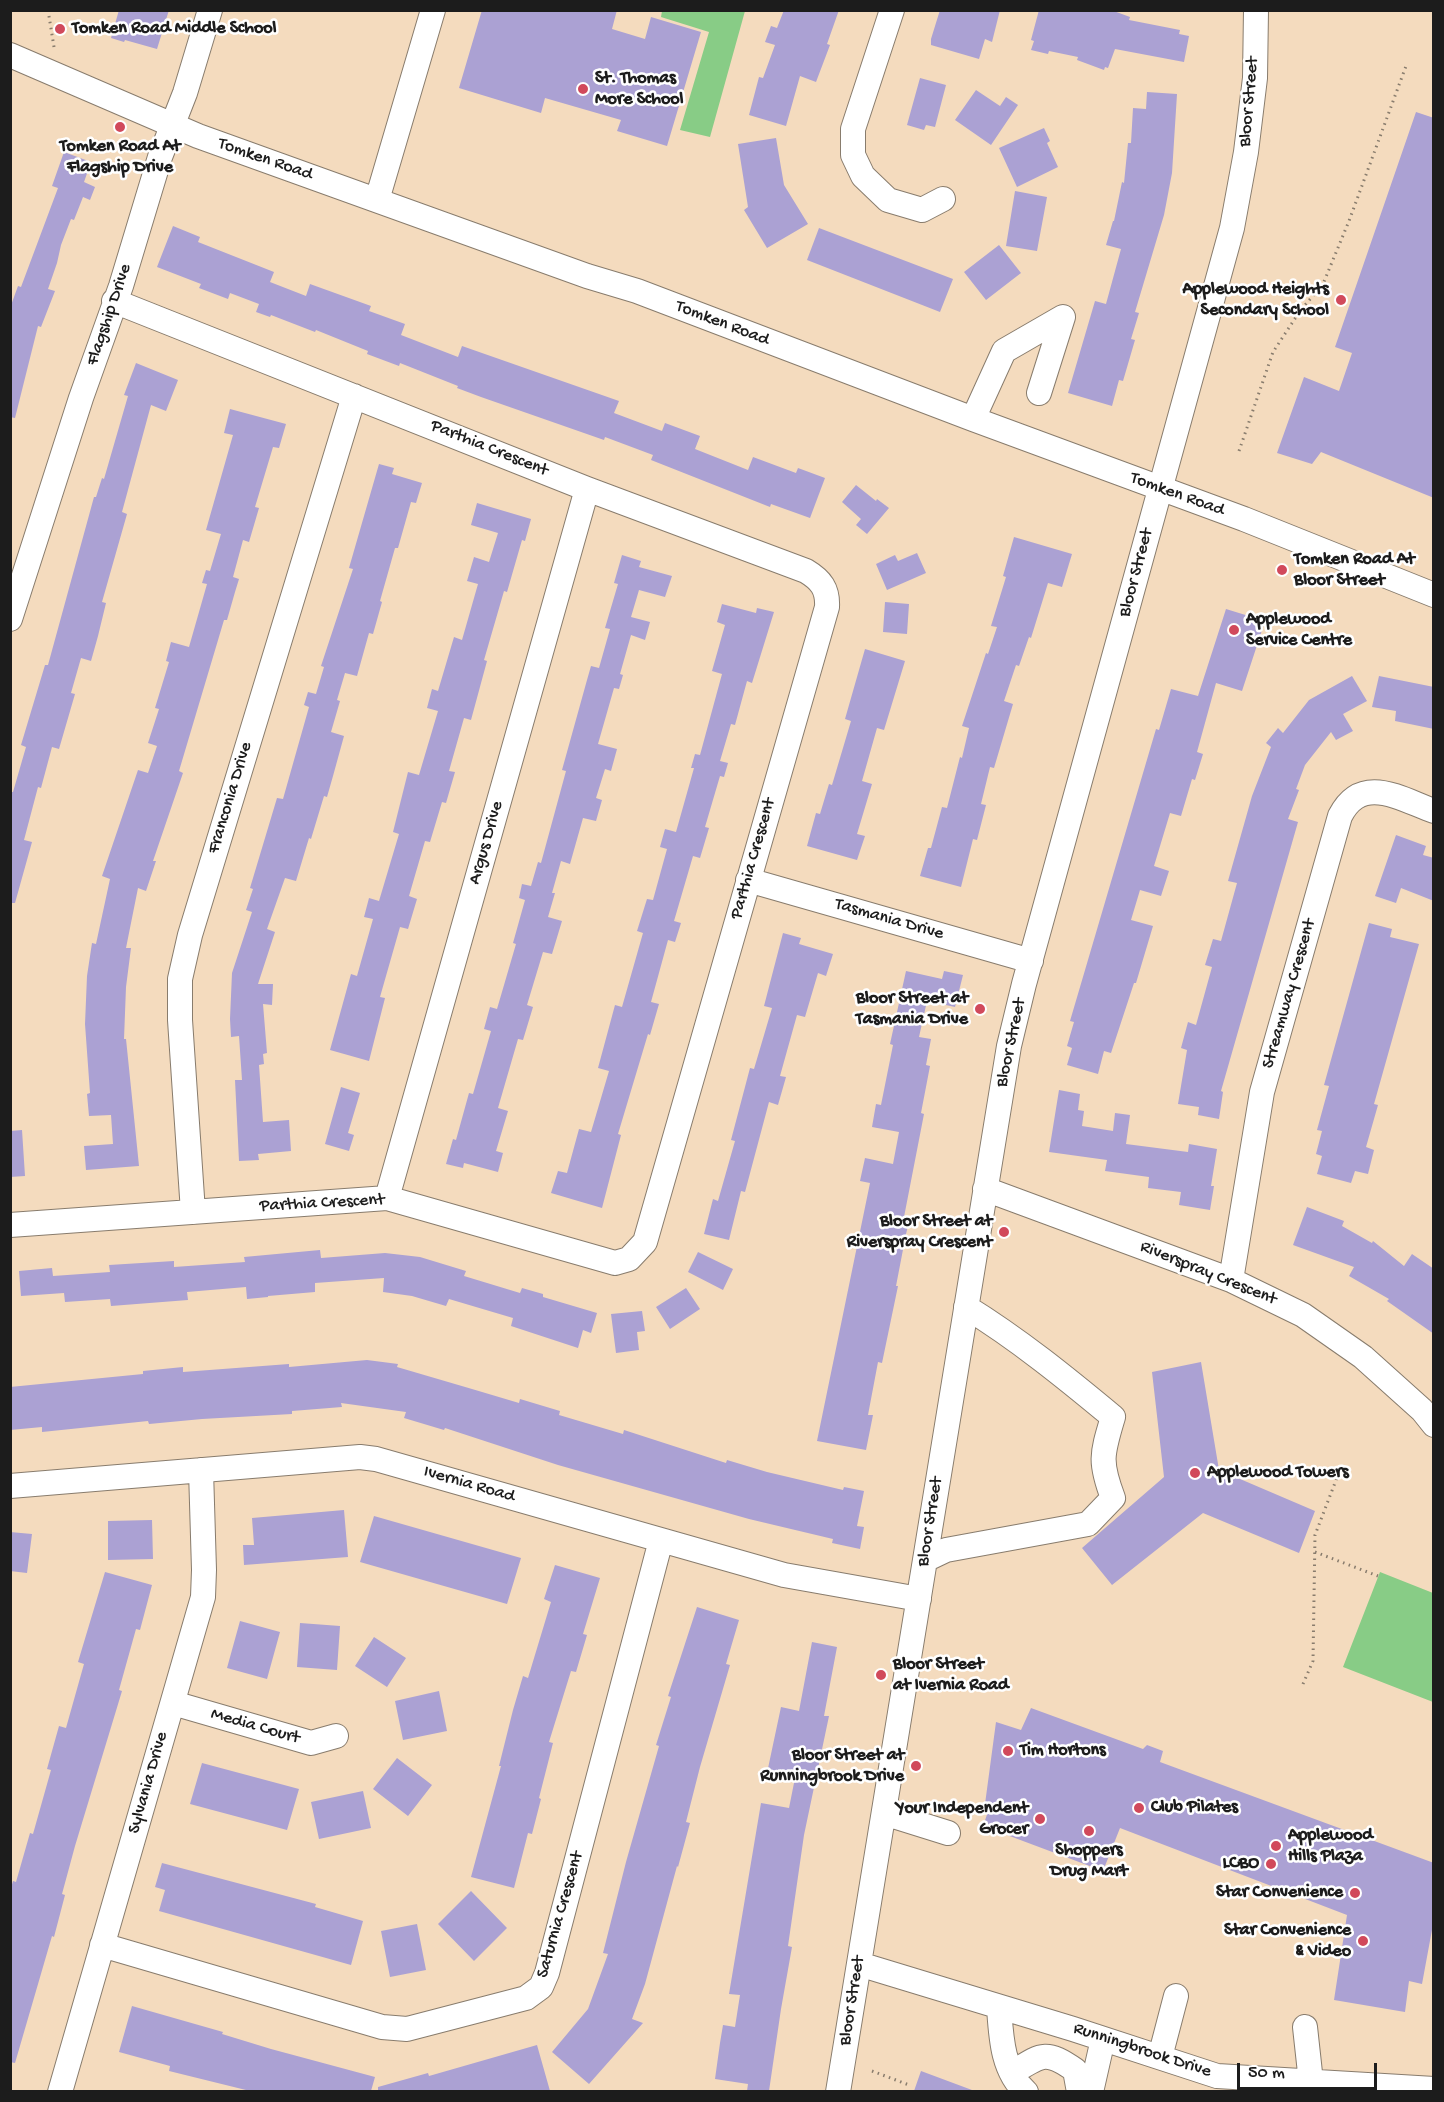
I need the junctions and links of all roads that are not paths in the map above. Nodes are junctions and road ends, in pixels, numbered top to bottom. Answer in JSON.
{"nodes":[{"id":1,"x":210,"y":10,"type":"edge"},
{"id":2,"x":433,"y":10,"type":"edge"},
{"id":3,"x":892,"y":10,"type":"edge"},
{"id":4,"x":1256,"y":10,"type":"edge"},
{"id":5,"x":10,"y":56,"type":"edge"},
{"id":6,"x":172,"y":124,"type":"junction"},
{"id":7,"x":377,"y":200,"type":"junction"},
{"id":8,"x":943,"y":200,"type":"dead end"},
{"id":9,"x":114,"y":302,"type":"junction"},
{"id":10,"x":1039,"y":393,"type":"dead end"},
{"id":11,"x":354,"y":396,"type":"junction"},
{"id":12,"x":973,"y":419,"type":"junction"},
{"id":13,"x":1161,"y":488,"type":"junction"},
{"id":14,"x":587,"y":489,"type":"junction"},
{"id":15,"x":1434,"y":595,"type":"edge"},
{"id":16,"x":10,"y":619,"type":"edge"},
{"id":17,"x":1434,"y":812,"type":"edge"},
{"id":18,"x":748,"y":880,"type":"junction"},
{"id":19,"x":1030,"y":961,"type":"junction"},
{"id":20,"x":985,"y":1189,"type":"junction"},
{"id":21,"x":387,"y":1198,"type":"junction"},
{"id":22,"x":193,"y":1212,"type":"junction"},
{"id":23,"x":10,"y":1225,"type":"edge"},
{"id":24,"x":1231,"y":1280,"type":"junction"},
{"id":25,"x":966,"y":1307,"type":"junction"},
{"id":26,"x":1434,"y":1425,"type":"edge"},
{"id":27,"x":201,"y":1470,"type":"junction"},
{"id":28,"x":10,"y":1486,"type":"edge"},
{"id":29,"x":661,"y":1540,"type":"junction"},
{"id":30,"x":925,"y":1560,"type":"junction"},
{"id":31,"x":918,"y":1599,"type":"junction"},
{"id":32,"x":173,"y":1703,"type":"junction"},
{"id":33,"x":336,"y":1736,"type":"dead end"},
{"id":34,"x":884,"y":1813,"type":"junction"},
{"id":35,"x":948,"y":1833,"type":"dead end"},
{"id":36,"x":102,"y":1945,"type":"junction"},
{"id":37,"x":859,"y":1965,"type":"junction"},
{"id":38,"x":1176,"y":1996,"type":"dead end"},
{"id":39,"x":999,"y":2007,"type":"junction"},
{"id":40,"x":1305,"y":2027,"type":"dead end"},
{"id":41,"x":1103,"y":2039,"type":"junction"},
{"id":42,"x":1160,"y":2057,"type":"junction"},
{"id":43,"x":1019,"y":2082,"type":"edge"},
{"id":44,"x":1311,"y":2082,"type":"junction"},
{"id":45,"x":1215,"y":2084,"type":"edge"},
{"id":46,"x":1434,"y":2089,"type":"edge"},
{"id":47,"x":60,"y":2091,"type":"edge"},
{"id":48,"x":838,"y":2091,"type":"edge"},
{"id":49,"x":1079,"y":2091,"type":"edge"},
{"id":50,"x":1091,"y":2091,"type":"edge"}],
"edges":[{"from":1,"to":6,"type":"street","name":"Flagship Drive"},
{"from":2,"to":7,"type":"street"},
{"from":3,"to":8,"type":"street"},
{"from":4,"to":13,"type":"street","name":"Bloor Street"},
{"from":5,"to":6,"type":"street","name":"Tomken Road"},
{"from":6,"to":7,"type":"street","name":"Tomken Road"},
{"from":6,"to":9,"type":"street","name":"Flagship Drive"},
{"from":7,"to":12,"type":"street","name":"Tomken Road"},
{"from":9,"to":11,"type":"street","name":"Parthia Crescent"},
{"from":9,"to":16,"type":"street","name":"Flagship Drive"},
{"from":10,"to":12,"type":"street"},
{"from":11,"to":14,"type":"street","name":"Parthia Crescent"},
{"from":11,"to":22,"type":"street","name":"Franconia Drive"},
{"from":12,"to":13,"type":"street","name":"Tomken Road"},
{"from":13,"to":15,"type":"street","name":"Tomken Road"},
{"from":13,"to":19,"type":"street","name":"Bloor Street"},
{"from":14,"to":18,"type":"street","name":"Parthia Crescent"},
{"from":14,"to":21,"type":"street","name":"Argus Drive"},
{"from":17,"to":24,"type":"street","name":"Streamway Crescent"},
{"from":18,"to":19,"type":"street","name":"Tasmania Drive"},
{"from":18,"to":21,"type":"street","name":"Parthia Crescent"},
{"from":19,"to":20,"type":"street","name":"Bloor Street"},
{"from":20,"to":24,"type":"street","name":"Riverspray Crescent"},
{"from":20,"to":25,"type":"street","name":"Bloor Street"},
{"from":21,"to":22,"type":"street","name":"Parthia Crescent"},
{"from":22,"to":23,"type":"street","name":"Parthia Crescent"},
{"from":24,"to":26,"type":"street","name":"Riverspray Crescent"},
{"from":25,"to":30,"type":"street","name":"Bloor Street"},
{"from":25,"to":30,"type":"street"},
{"from":27,"to":28,"type":"street","name":"Ivernia Road"},
{"from":27,"to":29,"type":"street","name":"Ivernia Road"},
{"from":27,"to":32,"type":"street","name":"Sylvania Drive"},
{"from":29,"to":31,"type":"street","name":"Ivernia Road"},
{"from":29,"to":36,"type":"street","name":"Saturnia Crescent"},
{"from":30,"to":31,"type":"street","name":"Bloor Street"},
{"from":31,"to":34,"type":"street","name":"Bloor Street"},
{"from":32,"to":33,"type":"street","name":"Media Court"},
{"from":32,"to":36,"type":"street","name":"Sylvania Drive"},
{"from":34,"to":35,"type":"street"},
{"from":34,"to":37,"type":"street","name":"Bloor Street"},
{"from":36,"to":47,"type":"street","name":"Sylvania Drive"},
{"from":37,"to":39,"type":"street","name":"Runningbrook Drive"},
{"from":37,"to":48,"type":"street","name":"Bloor Street"},
{"from":38,"to":42,"type":"street"},
{"from":39,"to":41,"type":"street","name":"Runningbrook Drive"},
{"from":39,"to":43,"type":"street"},
{"from":40,"to":44,"type":"street"},
{"from":41,"to":42,"type":"street","name":"Runningbrook Drive"},
{"from":41,"to":50,"type":"street"},
{"from":42,"to":45,"type":"street","name":"Runningbrook Drive"},
{"from":43,"to":49,"type":"street"},
{"from":44,"to":45,"type":"street","name":"Runningbrook Drive"},
{"from":44,"to":46,"type":"street","name":"Runningbrook Drive"}]}
